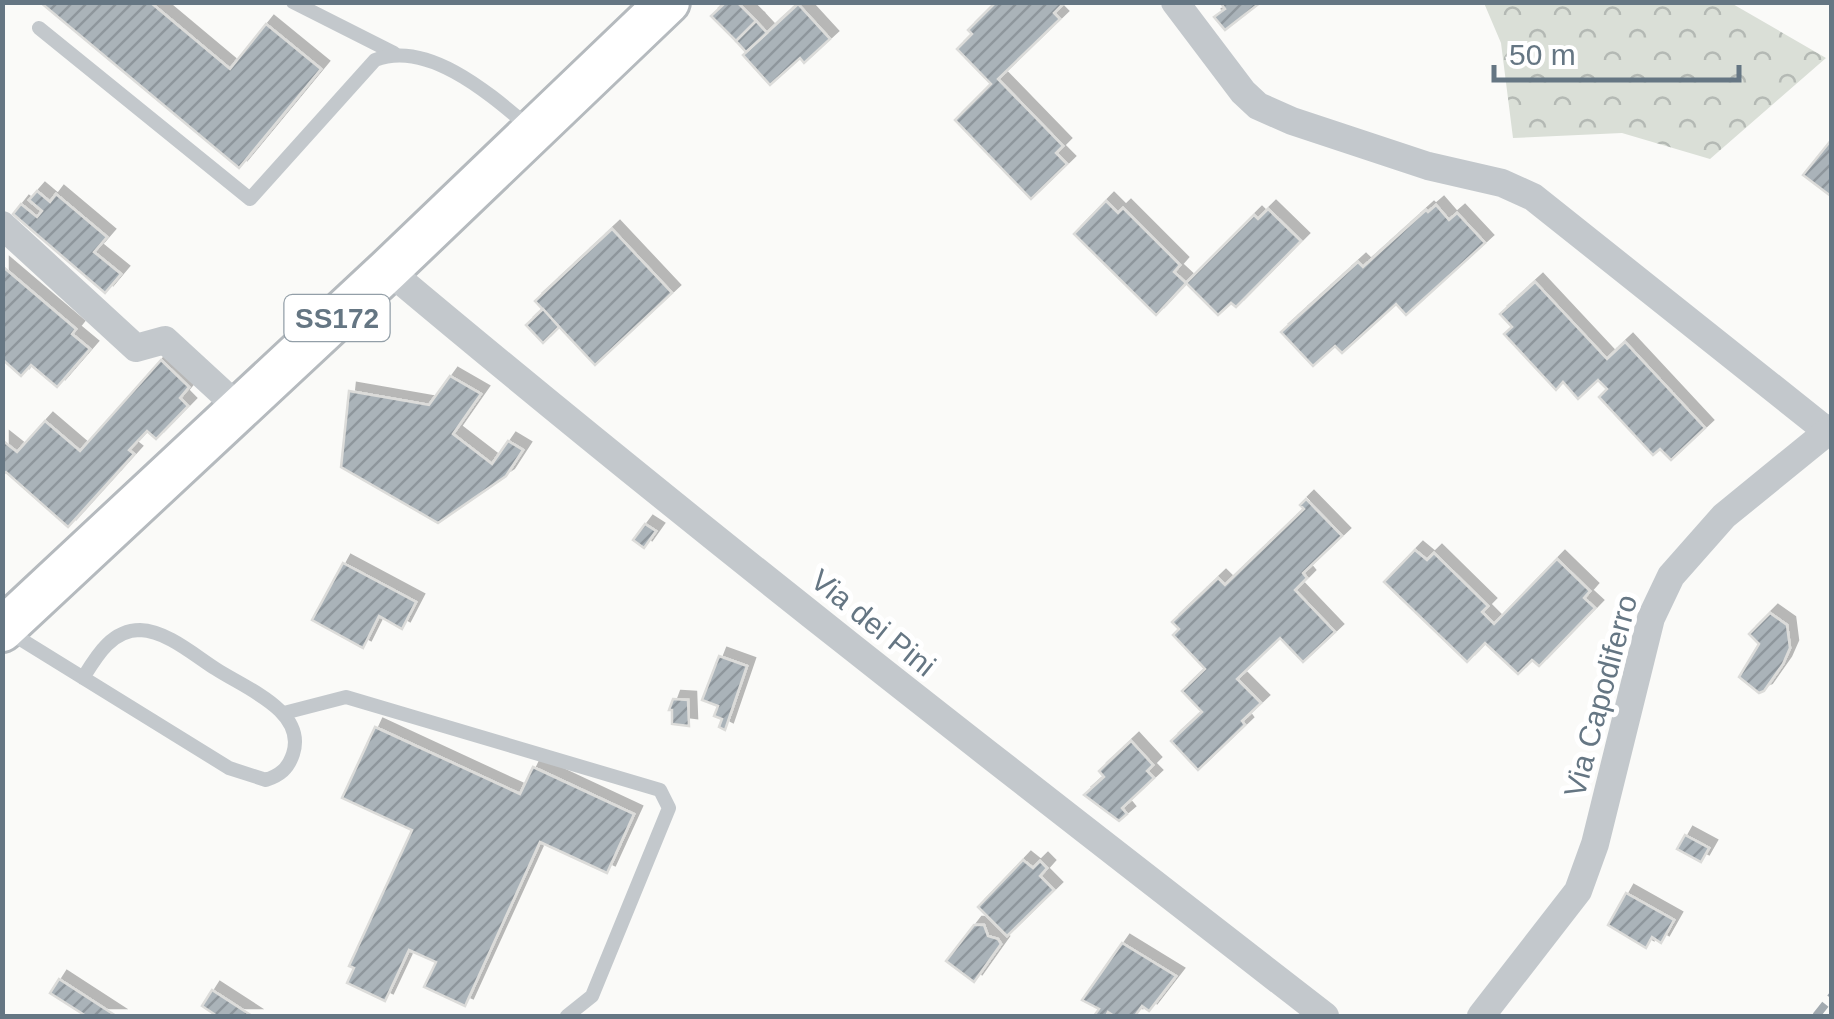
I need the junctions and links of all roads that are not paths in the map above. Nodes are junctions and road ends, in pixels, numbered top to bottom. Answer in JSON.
{"nodes":[{"id":1,"x":293,"y":2,"type":"edge"},
{"id":2,"x":668,"y":2,"type":"edge"},
{"id":3,"x":1175,"y":2,"type":"edge"},
{"id":4,"x":40,"y":28,"type":"dead end"},
{"id":5,"x":394,"y":53,"type":"junction"},
{"id":6,"x":533,"y":131,"type":"junction"},
{"id":7,"x":2,"y":225,"type":"edge"},
{"id":8,"x":388,"y":270,"type":"junction"},
{"id":9,"x":240,"y":408,"type":"junction"},
{"id":10,"x":1829,"y":430,"type":"edge"},
{"id":11,"x":3,"y":629,"type":"edge"},
{"id":12,"x":83,"y":678,"type":"junction"},
{"id":13,"x":284,"y":713,"type":"junction"},
{"id":14,"x":567,"y":1016,"type":"edge"},
{"id":15,"x":1325,"y":1016,"type":"edge"},
{"id":16,"x":1481,"y":1016,"type":"edge"}],
"edges":[{"from":1,"to":5,"type":"lane"},
{"from":2,"to":6,"type":"main road","number":"SS172"},
{"from":3,"to":10,"type":"street"},
{"from":4,"to":5,"type":"lane"},
{"from":5,"to":6,"type":"lane"},
{"from":6,"to":8,"type":"main road","number":"SS172"},
{"from":7,"to":9,"type":"street"},
{"from":8,"to":9,"type":"main road","number":"SS172"},
{"from":8,"to":15,"type":"street","name":"Via dei Pini"},
{"from":9,"to":11,"type":"main road","number":"SS172"},
{"from":10,"to":16,"type":"street","name":"Via Capodiferro"},
{"from":11,"to":12,"type":"lane"},
{"from":12,"to":13,"type":"lane"},
{"from":12,"to":13,"type":"lane"},
{"from":13,"to":14,"type":"lane"}]}
